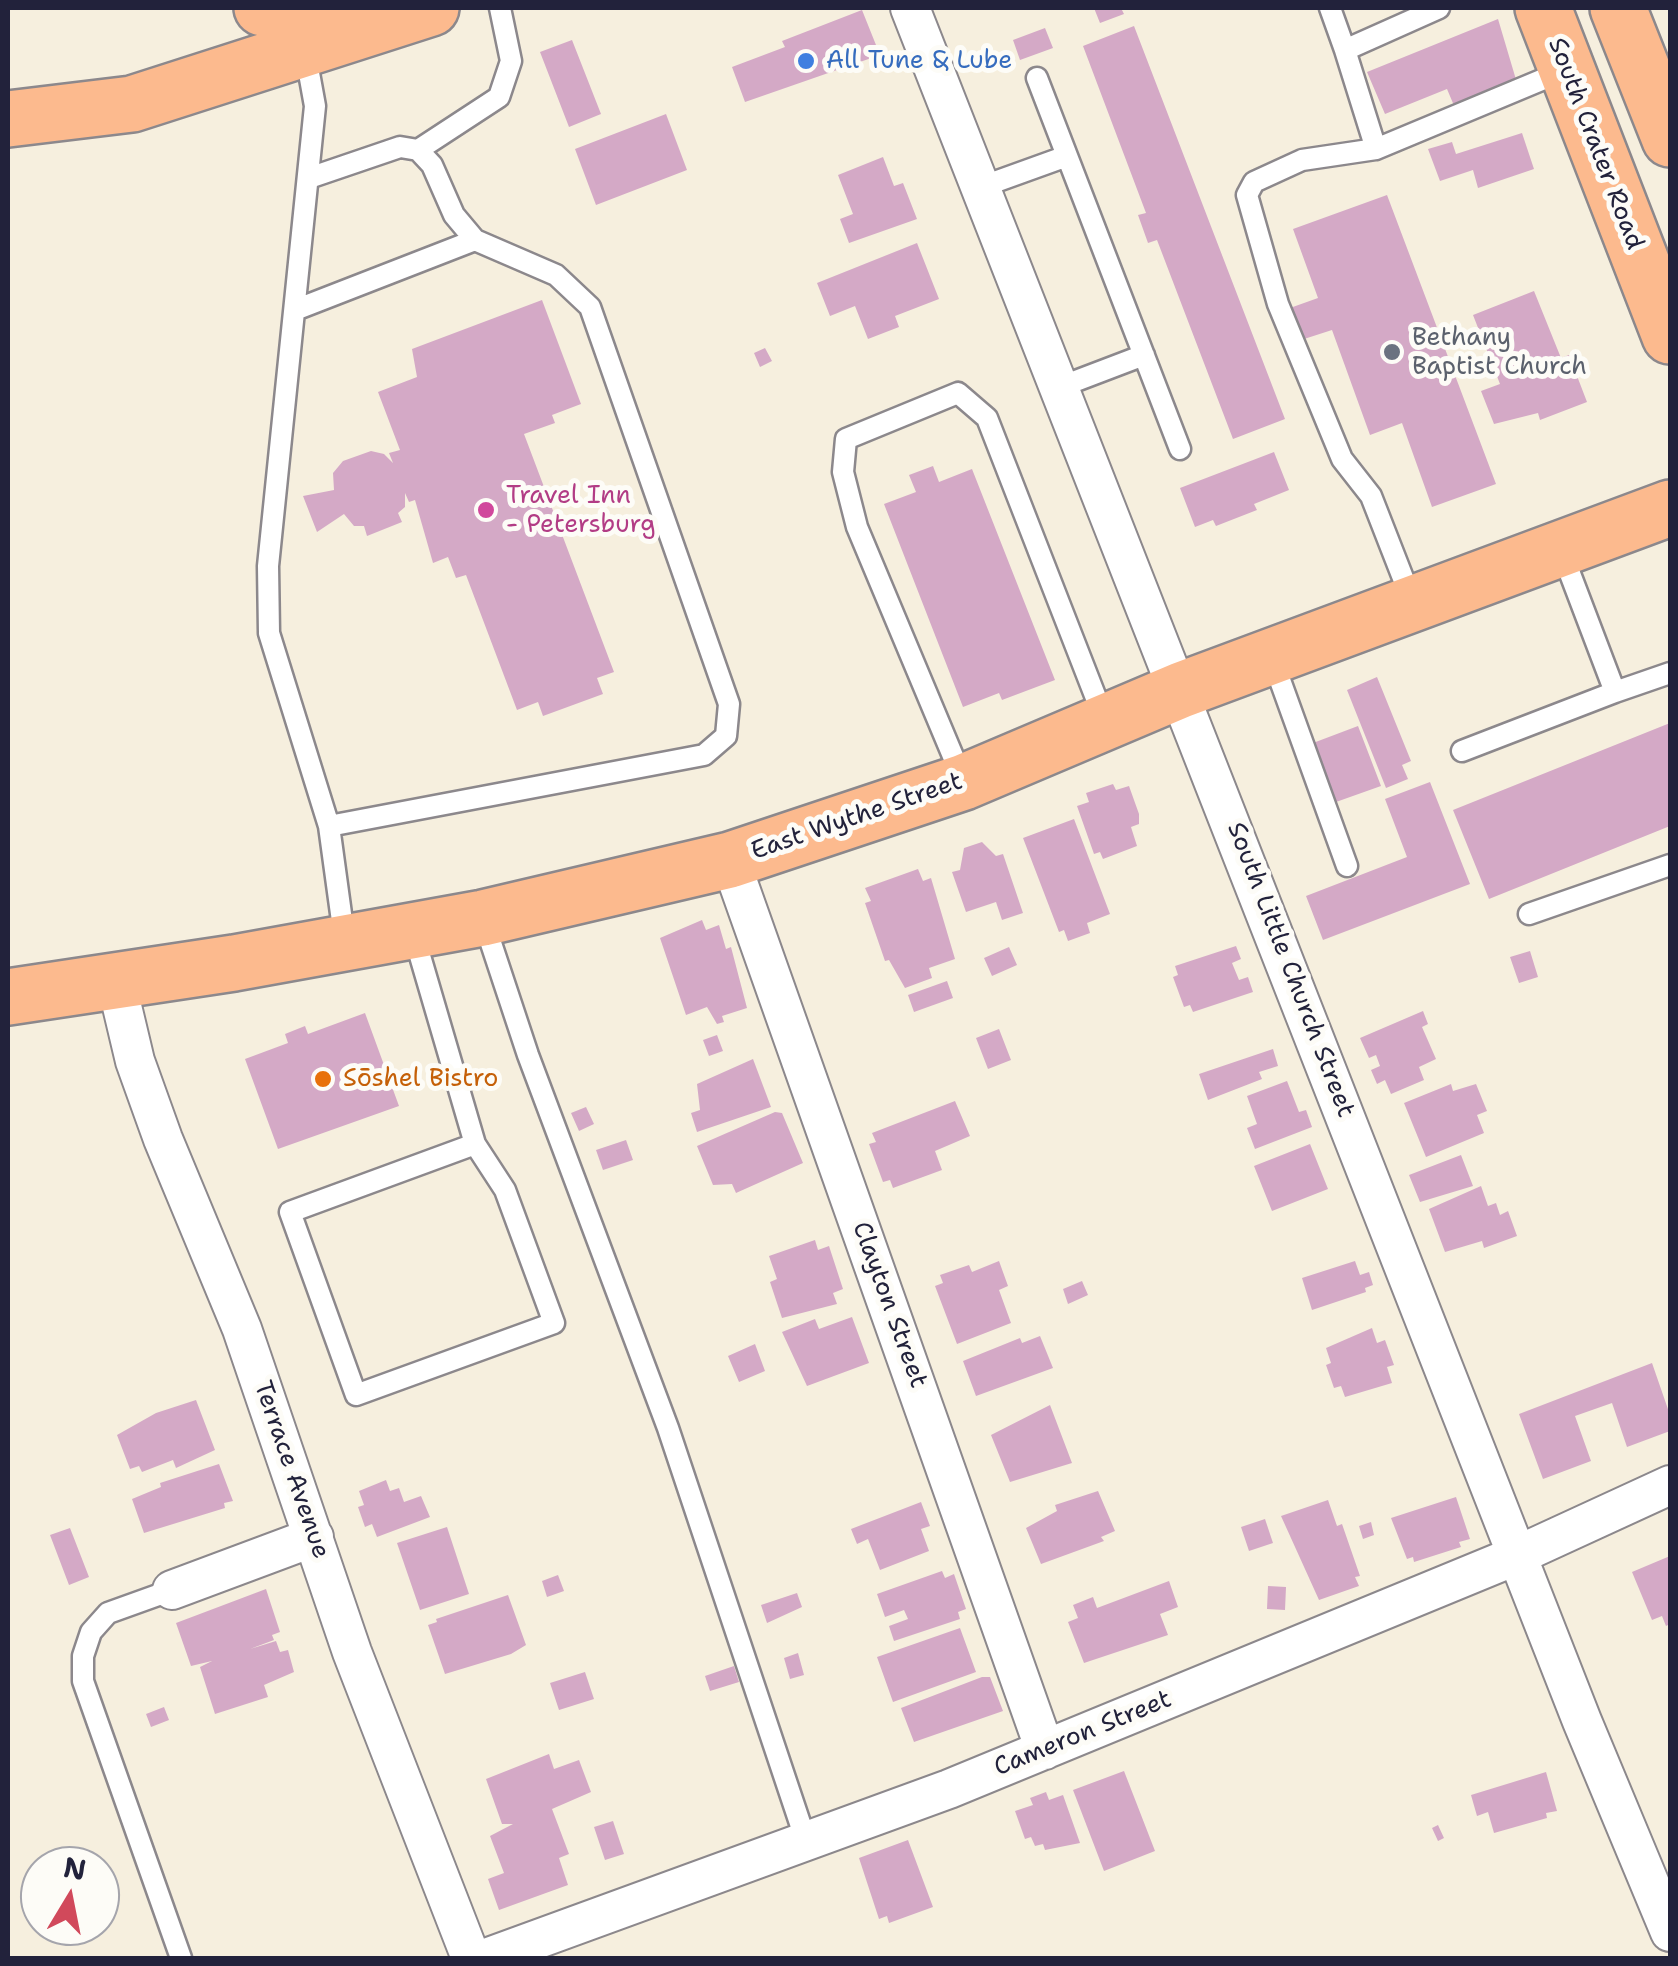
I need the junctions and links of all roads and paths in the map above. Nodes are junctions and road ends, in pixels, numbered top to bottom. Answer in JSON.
{"nodes":[{"id":1,"x":262,"y":8,"type":"edge"},
{"id":2,"x":500,"y":8,"type":"edge"},
{"id":3,"x":910,"y":8,"type":"edge"},
{"id":4,"x":1330,"y":8,"type":"edge"},
{"id":5,"x":1439,"y":8,"type":"edge"},
{"id":6,"x":1543,"y":8,"type":"edge"},
{"id":7,"x":1618,"y":8,"type":"edge"},
{"id":8,"x":413,"y":14,"type":"edge"},
{"id":9,"x":305,"y":49,"type":"junction"},
{"id":10,"x":1346,"y":50,"type":"junction"},
{"id":11,"x":1565,"y":70,"type":"junction"},
{"id":12,"x":1037,"y":78,"type":"dead end"},
{"id":13,"x":1666,"y":112,"type":"edge"},
{"id":14,"x":8,"y":119,"type":"edge"},
{"id":15,"x":1376,"y":149,"type":"junction"},
{"id":16,"x":418,"y":150,"type":"junction"},
{"id":17,"x":1067,"y":156,"type":"junction"},
{"id":18,"x":309,"y":178,"type":"junction"},
{"id":19,"x":981,"y":186,"type":"junction"},
{"id":20,"x":476,"y":240,"type":"junction"},
{"id":21,"x":295,"y":310,"type":"junction"},
{"id":22,"x":1670,"y":336,"type":"edge"},
{"id":23,"x":1144,"y":355,"type":"junction"},
{"id":24,"x":1060,"y":387,"type":"junction"},
{"id":25,"x":1180,"y":449,"type":"dead end"},
{"id":26,"x":1670,"y":508,"type":"edge"},
{"id":27,"x":1560,"y":548,"type":"junction"},
{"id":28,"x":1413,"y":602,"type":"junction"},
{"id":29,"x":1271,"y":656,"type":"junction"},
{"id":30,"x":1670,"y":674,"type":"edge"},
{"id":31,"x":1181,"y":690,"type":"junction"},
{"id":32,"x":1615,"y":692,"type":"junction"},
{"id":33,"x":1105,"y":721,"type":"junction"},
{"id":34,"x":1462,"y":751,"type":"dead end"},
{"id":35,"x":964,"y":782,"type":"junction"},
{"id":36,"x":330,"y":826,"type":"junction"},
{"id":37,"x":730,"y":860,"type":"junction"},
{"id":38,"x":1670,"y":864,"type":"edge"},
{"id":39,"x":1347,"y":866,"type":"dead end"},
{"id":40,"x":1529,"y":914,"type":"dead end"},
{"id":41,"x":483,"y":918,"type":"junction"},
{"id":42,"x":412,"y":930,"type":"junction"},
{"id":43,"x":345,"y":943,"type":"junction"},
{"id":44,"x":116,"y":981,"type":"junction"},
{"id":45,"x":8,"y":997,"type":"edge"},
{"id":46,"x":475,"y":1144,"type":"junction"},
{"id":47,"x":1670,"y":1485,"type":"edge"},
{"id":48,"x":314,"y":1537,"type":"junction"},
{"id":49,"x":1520,"y":1554,"type":"junction"},
{"id":50,"x":172,"y":1590,"type":"joint"},
{"id":51,"x":1045,"y":1750,"type":"junction"},
{"id":52,"x":806,"y":1841,"type":"junction"},
{"id":53,"x":1670,"y":1932,"type":"edge"},
{"id":54,"x":181,"y":1958,"type":"edge"},
{"id":55,"x":471,"y":1958,"type":"edge"},
{"id":56,"x":486,"y":1958,"type":"edge"}],
"edges":[{"from":1,"to":8,"type":"main road"},
{"from":2,"to":16,"type":"lane"},
{"from":3,"to":19,"type":"street","name":"South Little Church Street"},
{"from":4,"to":10,"type":"lane"},
{"from":5,"to":10,"type":"lane"},
{"from":6,"to":11,"type":"main road","name":"South Crater Road"},
{"from":7,"to":13,"type":"main road"},
{"from":8,"to":9,"type":"main road"},
{"from":9,"to":14,"type":"main road"},
{"from":9,"to":18,"type":"lane"},
{"from":10,"to":15,"type":"lane"},
{"from":11,"to":15,"type":"lane"},
{"from":11,"to":22,"type":"main road","name":"South Crater Road"},
{"from":12,"to":17,"type":"lane"},
{"from":15,"to":28,"type":"lane"},
{"from":16,"to":18,"type":"lane"},
{"from":16,"to":20,"type":"lane"},
{"from":17,"to":19,"type":"lane"},
{"from":17,"to":23,"type":"lane"},
{"from":18,"to":21,"type":"lane"},
{"from":19,"to":24,"type":"street","name":"South Little Church Street"},
{"from":20,"to":21,"type":"lane"},
{"from":20,"to":36,"type":"lane"},
{"from":21,"to":36,"type":"lane"},
{"from":23,"to":24,"type":"lane"},
{"from":23,"to":25,"type":"lane"},
{"from":24,"to":31,"type":"street","name":"South Little Church Street"},
{"from":26,"to":27,"type":"main road","name":"East Wythe Street"},
{"from":27,"to":28,"type":"main road","name":"East Wythe Street"},
{"from":27,"to":32,"type":"lane"},
{"from":28,"to":29,"type":"main road","name":"East Wythe Street"},
{"from":29,"to":31,"type":"main road","name":"East Wythe Street"},
{"from":29,"to":39,"type":"lane"},
{"from":30,"to":32,"type":"lane"},
{"from":31,"to":33,"type":"main road","name":"East Wythe Street"},
{"from":31,"to":49,"type":"street","name":"South Little Church Street"},
{"from":32,"to":34,"type":"lane"},
{"from":33,"to":35,"type":"main road","name":"East Wythe Street"},
{"from":33,"to":35,"type":"lane"},
{"from":35,"to":37,"type":"main road","name":"East Wythe Street"},
{"from":36,"to":43,"type":"lane"},
{"from":37,"to":41,"type":"main road","name":"East Wythe Street"},
{"from":37,"to":51,"type":"street","name":"Clayton Street"},
{"from":38,"to":40,"type":"lane"},
{"from":41,"to":42,"type":"main road","name":"East Wythe Street"},
{"from":41,"to":52,"type":"lane"},
{"from":42,"to":43,"type":"main road","name":"East Wythe Street"},
{"from":42,"to":46,"type":"lane"},
{"from":43,"to":44,"type":"main road","name":"East Wythe Street"},
{"from":44,"to":45,"type":"main road","name":"East Wythe Street"},
{"from":44,"to":48,"type":"street","name":"Terrace Avenue"},
{"from":46,"to":46,"type":"lane"},
{"from":47,"to":49,"type":"street","name":"Cameron Street"},
{"from":48,"to":50,"type":"street"},
{"from":48,"to":55,"type":"street","name":"Terrace Avenue"},
{"from":49,"to":51,"type":"street","name":"Cameron Street"},
{"from":49,"to":53,"type":"street","name":"South Little Church Street"},
{"from":50,"to":54,"type":"lane"},
{"from":51,"to":52,"type":"street","name":"Cameron Street"},
{"from":52,"to":56,"type":"street","name":"Cameron Street"}]}
